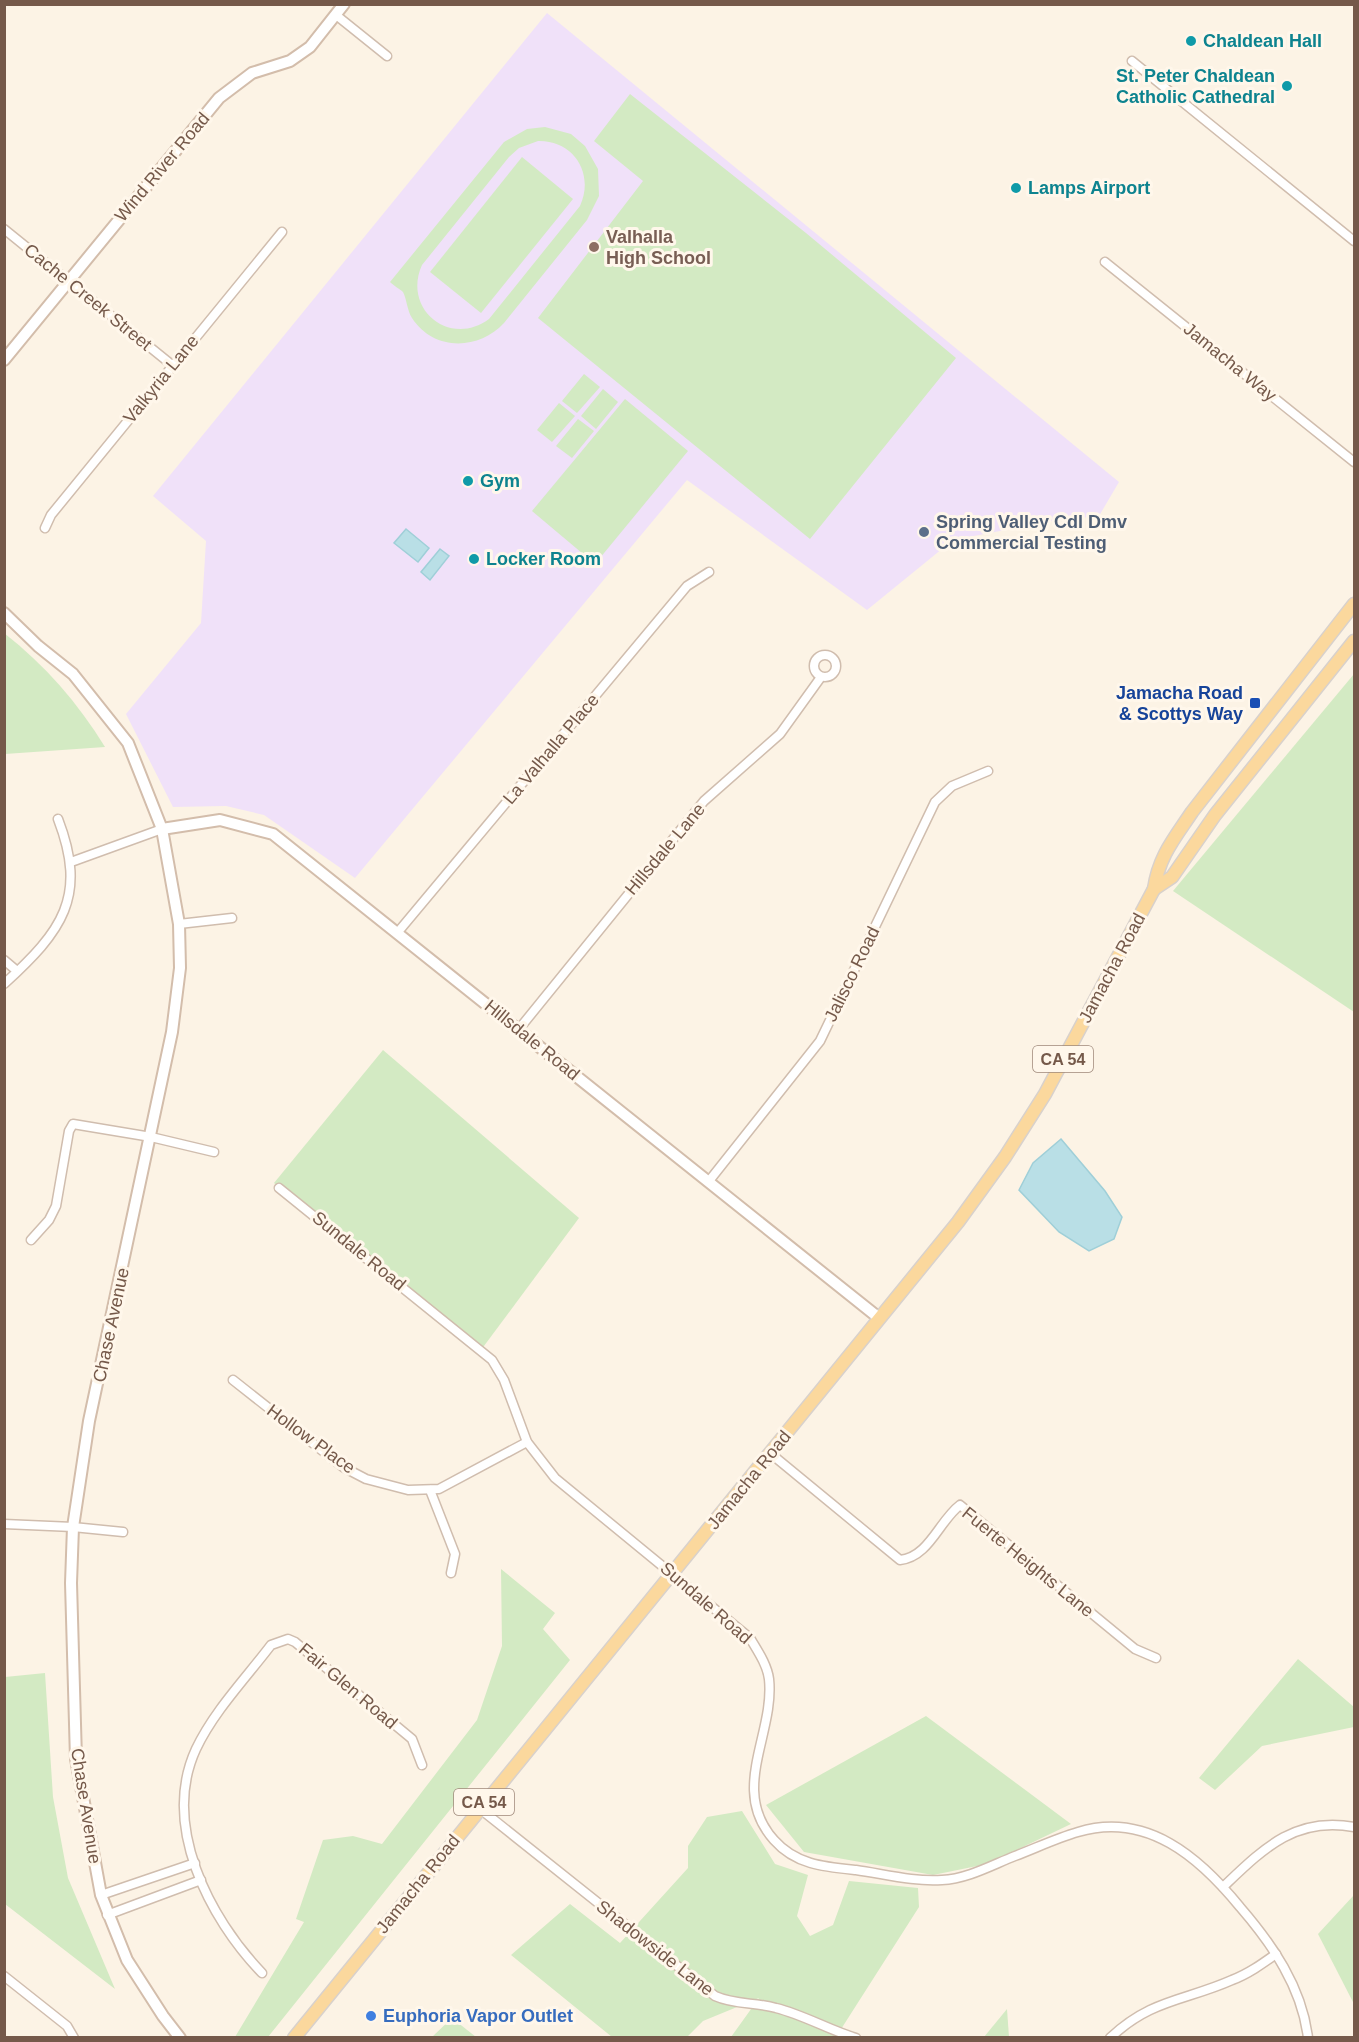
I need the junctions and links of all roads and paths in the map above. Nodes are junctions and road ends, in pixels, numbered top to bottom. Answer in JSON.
{"nodes":[{"id":1,"x":344,"y":4,"type":"edge"},
{"id":2,"x":336,"y":15,"type":"junction"},
{"id":3,"x":387,"y":56,"type":"dead end"},
{"id":4,"x":1132,"y":61,"type":"dead end"},
{"id":5,"x":4,"y":229,"type":"edge"},
{"id":6,"x":282,"y":232,"type":"dead end"},
{"id":7,"x":1354,"y":241,"type":"edge"},
{"id":8,"x":1105,"y":262,"type":"dead end"},
{"id":9,"x":68,"y":281,"type":"junction"},
{"id":10,"x":4,"y":360,"type":"edge"},
{"id":11,"x":172,"y":365,"type":"junction"},
{"id":12,"x":1354,"y":462,"type":"edge"},
{"id":13,"x":45,"y":528,"type":"dead end"},
{"id":14,"x":709,"y":572,"type":"dead end"},
{"id":15,"x":1354,"y":604,"type":"edge"},
{"id":16,"x":5,"y":616,"type":"edge"},
{"id":17,"x":1354,"y":641,"type":"edge"},
{"id":18,"x":1332,"y":669,"type":"junction"},
{"id":19,"x":1303,"y":673,"type":"junction"},
{"id":20,"x":821,"y":677,"type":"dead end"},
{"id":21,"x":988,"y":771,"type":"dead end"},
{"id":22,"x":58,"y":819,"type":"dead end"},
{"id":23,"x":162,"y":829,"type":"junction"},
{"id":24,"x":71,"y":862,"type":"junction"},
{"id":25,"x":1154,"y":889,"type":"junction"},
{"id":26,"x":232,"y":918,"type":"dead end"},
{"id":27,"x":179,"y":924,"type":"junction"},
{"id":28,"x":398,"y":932,"type":"junction"},
{"id":29,"x":4,"y":960,"type":"edge"},
{"id":30,"x":17,"y":971,"type":"junction"},
{"id":31,"x":4,"y":984,"type":"edge"},
{"id":32,"x":519,"y":1029,"type":"junction"},
{"id":33,"x":151,"y":1137,"type":"junction"},
{"id":34,"x":214,"y":1152,"type":"dead end"},
{"id":35,"x":709,"y":1181,"type":"junction"},
{"id":36,"x":279,"y":1188,"type":"dead end"},
{"id":37,"x":31,"y":1240,"type":"dead end"},
{"id":38,"x":879,"y":1318,"type":"junction"},
{"id":39,"x":233,"y":1380,"type":"dead end"},
{"id":40,"x":527,"y":1442,"type":"junction"},
{"id":41,"x":770,"y":1453,"type":"junction"},
{"id":42,"x":430,"y":1491,"type":"junction"},
{"id":43,"x":4,"y":1524,"type":"edge"},
{"id":44,"x":73,"y":1527,"type":"junction"},
{"id":45,"x":123,"y":1532,"type":"dead end"},
{"id":46,"x":451,"y":1573,"type":"dead end"},
{"id":47,"x":674,"y":1574,"type":"junction"},
{"id":48,"x":1156,"y":1658,"type":"dead end"},
{"id":49,"x":422,"y":1765,"type":"dead end"},
{"id":50,"x":479,"y":1808,"type":"junction"},
{"id":51,"x":1354,"y":1827,"type":"edge"},
{"id":52,"x":195,"y":1863,"type":"junction"},
{"id":53,"x":201,"y":1880,"type":"junction"},
{"id":54,"x":1224,"y":1887,"type":"junction"},
{"id":55,"x":101,"y":1895,"type":"junction"},
{"id":56,"x":107,"y":1915,"type":"junction"},
{"id":57,"x":1276,"y":1954,"type":"junction"},
{"id":58,"x":262,"y":1973,"type":"dead end"},
{"id":59,"x":4,"y":1976,"type":"edge"},
{"id":60,"x":74,"y":2037,"type":"edge"},
{"id":61,"x":180,"y":2037,"type":"edge"},
{"id":62,"x":294,"y":2037,"type":"edge"},
{"id":63,"x":856,"y":2037,"type":"edge"},
{"id":64,"x":1110,"y":2037,"type":"edge"},
{"id":65,"x":1308,"y":2037,"type":"edge"}],
"edges":[{"from":1,"to":2,"type":"main road","name":"Wind River Road"},
{"from":2,"to":3,"type":"street"},
{"from":2,"to":9,"type":"main road","name":"Wind River Road"},
{"from":4,"to":7,"type":"street"},
{"from":5,"to":9,"type":"street","name":"Cache Creek Street"},
{"from":6,"to":11,"type":"street","name":"Valkyria Lane"},
{"from":8,"to":12,"type":"street","name":"Jamacha Way"},
{"from":9,"to":10,"type":"main road","name":"Wind River Road"},
{"from":9,"to":11,"type":"street","name":"Cache Creek Street"},
{"from":11,"to":13,"type":"street","name":"Valkyria Lane"},
{"from":14,"to":28,"type":"street","name":"La Valhalla Place"},
{"from":15,"to":19,"type":"main road","name":"Jamacha Road","number":"CA 54"},
{"from":16,"to":23,"type":"main road","name":"Chase Avenue"},
{"from":17,"to":18,"type":"main road","name":"Jamacha Road","number":"CA 54"},
{"from":18,"to":19,"type":"main road"},
{"from":18,"to":25,"type":"main road","name":"Jamacha Road","number":"CA 54"},
{"from":19,"to":25,"type":"main road","name":"Jamacha Road","number":"CA 54"},
{"from":20,"to":32,"type":"street","name":"Hillsdale Lane"},
{"from":21,"to":35,"type":"street","name":"Jalisco Road"},
{"from":22,"to":24,"type":"street"},
{"from":23,"to":24,"type":"street"},
{"from":23,"to":27,"type":"main road","name":"Chase Avenue"},
{"from":23,"to":28,"type":"main road","name":"Hillsdale Road"},
{"from":24,"to":30,"type":"street"},
{"from":25,"to":38,"type":"main road","name":"Jamacha Road","number":"CA 54"},
{"from":26,"to":27,"type":"street"},
{"from":27,"to":33,"type":"main road","name":"Chase Avenue"},
{"from":28,"to":32,"type":"main road","name":"Hillsdale Road"},
{"from":29,"to":30,"type":"street"},
{"from":30,"to":31,"type":"street"},
{"from":32,"to":35,"type":"main road","name":"Hillsdale Road"},
{"from":33,"to":34,"type":"street"},
{"from":33,"to":37,"type":"street"},
{"from":33,"to":44,"type":"main road","name":"Chase Avenue"},
{"from":35,"to":38,"type":"main road","name":"Hillsdale Road"},
{"from":36,"to":40,"type":"street","name":"Sundale Road"},
{"from":38,"to":41,"type":"main road","name":"Jamacha Road","number":"CA 54"},
{"from":39,"to":42,"type":"street","name":"Hollow Place"},
{"from":40,"to":42,"type":"street","name":"Hollow Place"},
{"from":40,"to":47,"type":"street","name":"Sundale Road"},
{"from":41,"to":47,"type":"main road","name":"Jamacha Road","number":"CA 54"},
{"from":41,"to":48,"type":"street","name":"Fuerte Heights Lane"},
{"from":42,"to":46,"type":"street"},
{"from":43,"to":44,"type":"street"},
{"from":44,"to":45,"type":"street"},
{"from":44,"to":55,"type":"main road","name":"Chase Avenue"},
{"from":47,"to":50,"type":"main road","name":"Jamacha Road","number":"CA 54"},
{"from":47,"to":54,"type":"street","name":"Sundale Road"},
{"from":49,"to":52,"type":"street","name":"Fair Glen Road"},
{"from":50,"to":62,"type":"main road","name":"Jamacha Road","number":"CA 54"},
{"from":50,"to":63,"type":"street","name":"Shadowside Lane"},
{"from":51,"to":54,"type":"street"},
{"from":52,"to":53,"type":"street","name":"Fair Glen Road"},
{"from":52,"to":55,"type":"street"},
{"from":53,"to":56,"type":"street"},
{"from":53,"to":58,"type":"street","name":"Fair Glen Road"},
{"from":54,"to":57,"type":"street","name":"Sundale Road"},
{"from":55,"to":56,"type":"main road","name":"Chase Avenue"},
{"from":56,"to":61,"type":"main road","name":"Chase Avenue"},
{"from":57,"to":64,"type":"street"},
{"from":57,"to":65,"type":"street","name":"Sundale Road"},
{"from":59,"to":60,"type":"street"}]}
